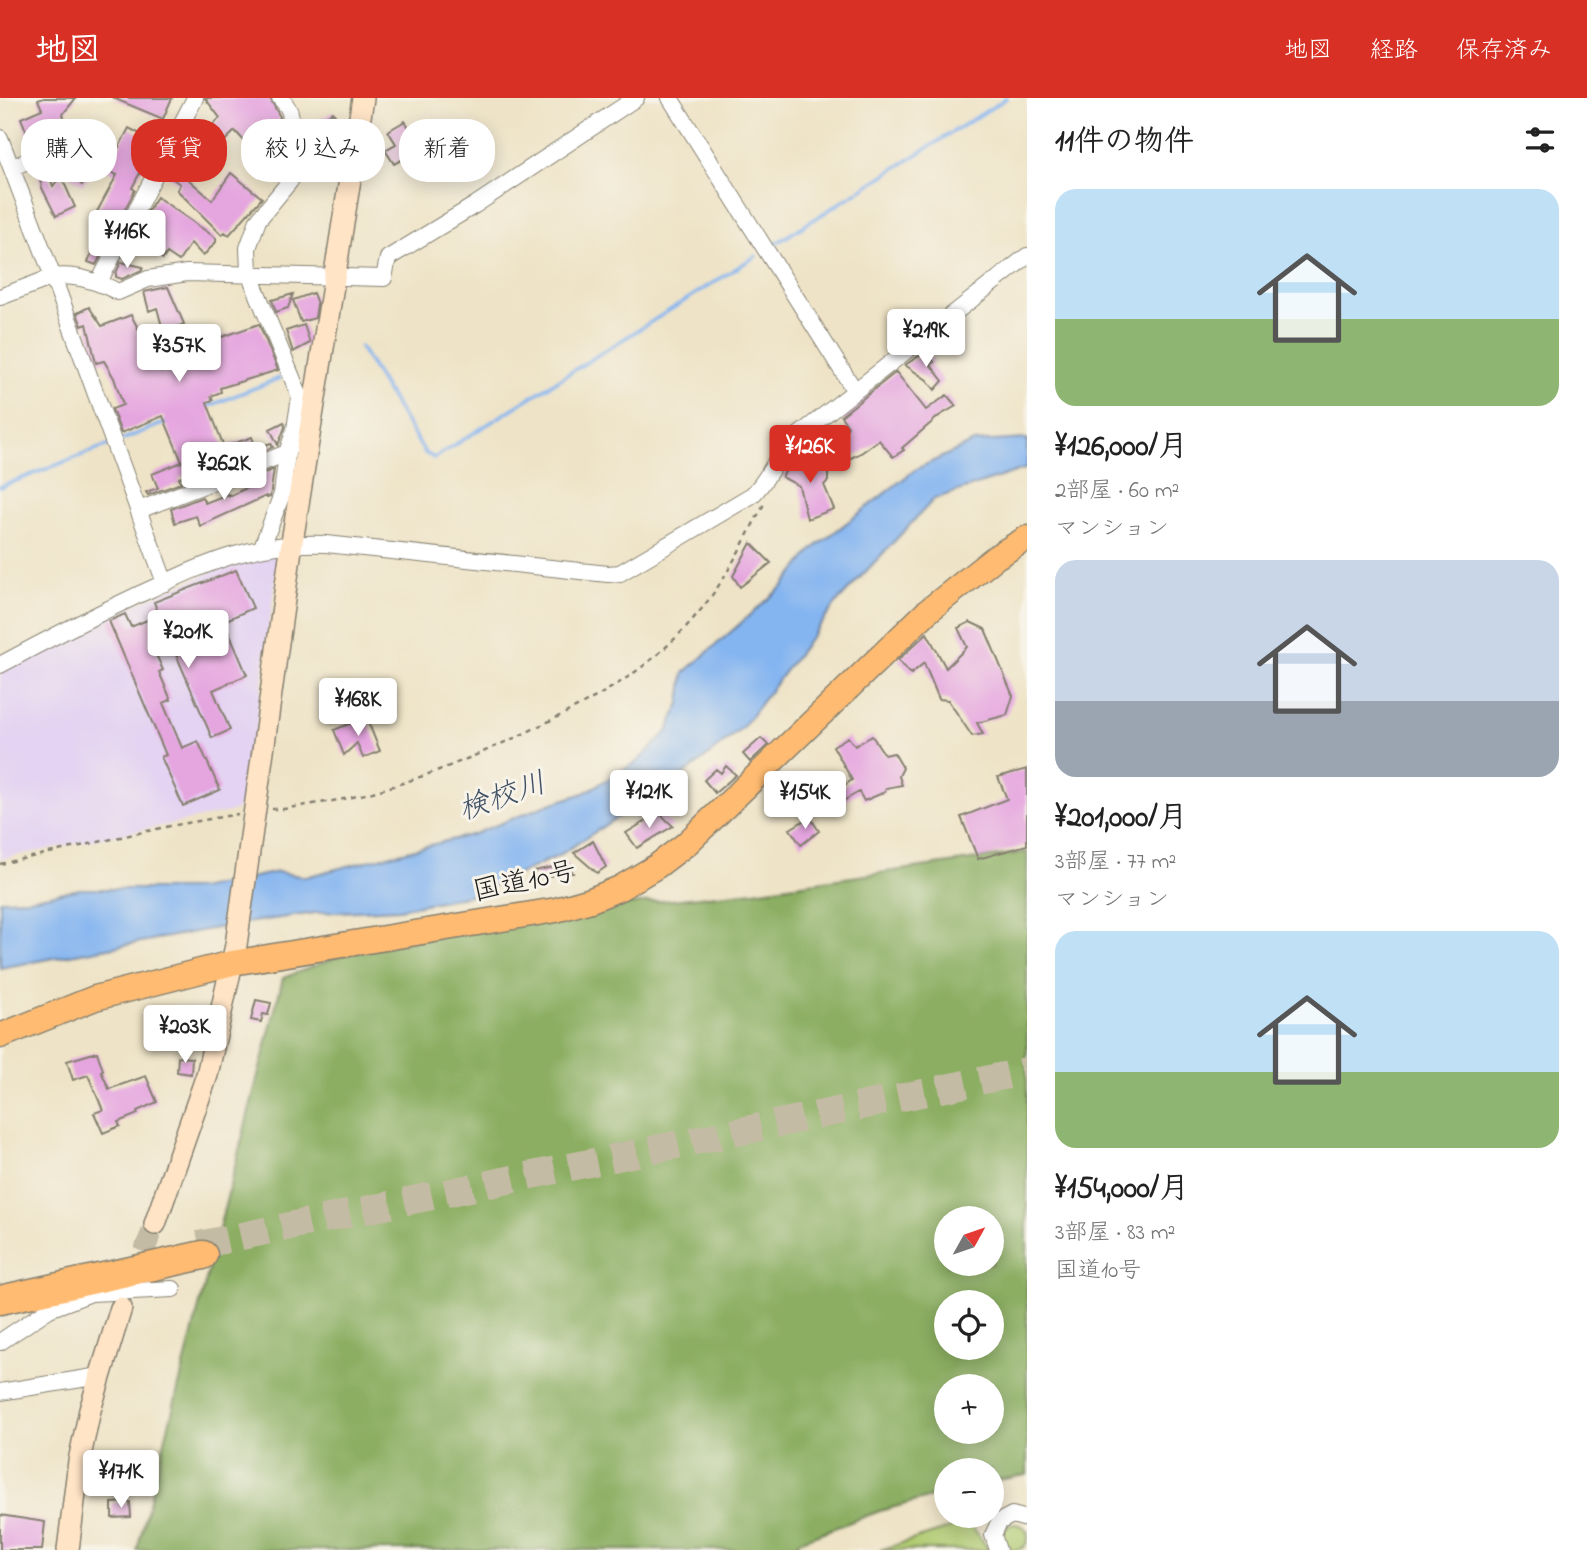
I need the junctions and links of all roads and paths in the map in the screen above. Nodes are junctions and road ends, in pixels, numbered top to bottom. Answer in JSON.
{"nodes":[{"id":1,"x":195,"y":98,"type":"edge"},
{"id":2,"x":280,"y":98,"type":"edge"},
{"id":3,"x":363,"y":98,"type":"edge"},
{"id":4,"x":636,"y":98,"type":"edge"},
{"id":5,"x":670,"y":98,"type":"edge"},
{"id":6,"x":0,"y":138,"type":"edge"},
{"id":7,"x":21,"y":164,"type":"edge"},
{"id":8,"x":12,"y":168,"type":"junction"},
{"id":9,"x":1027,"y":256,"type":"edge"},
{"id":10,"x":249,"y":274,"type":"junction"},
{"id":11,"x":335,"y":275,"type":"junction"},
{"id":12,"x":53,"y":277,"type":"junction"},
{"id":13,"x":99,"y":282,"type":"junction"},
{"id":14,"x":0,"y":296,"type":"edge"},
{"id":15,"x":856,"y":391,"type":"junction"},
{"id":16,"x":287,"y":453,"type":"junction"},
{"id":17,"x":761,"y":485,"type":"junction"},
{"id":18,"x":139,"y":510,"type":"junction"},
{"id":19,"x":1027,"y":538,"type":"edge"},
{"id":20,"x":292,"y":542,"type":"junction"},
{"id":21,"x":262,"y":547,"type":"junction"},
{"id":22,"x":165,"y":583,"type":"junction"},
{"id":23,"x":0,"y":665,"type":"edge"},
{"id":24,"x":257,"y":809,"type":"junction"},
{"id":25,"x":0,"y":864,"type":"edge"},
{"id":26,"x":234,"y":954,"type":"junction"},
{"id":27,"x":0,"y":1036,"type":"edge"},
{"id":28,"x":155,"y":1224,"type":"tunnel mouth"},
{"id":29,"x":0,"y":1289,"type":"edge"},
{"id":30,"x":173,"y":1289,"type":"dead end"},
{"id":31,"x":0,"y":1300,"type":"edge"},
{"id":32,"x":121,"y":1308,"type":"dead end"},
{"id":33,"x":0,"y":1342,"type":"edge"},
{"id":34,"x":100,"y":1376,"type":"junction"},
{"id":35,"x":0,"y":1392,"type":"edge"},
{"id":36,"x":1027,"y":1518,"type":"edge"},
{"id":37,"x":68,"y":1550,"type":"edge"},
{"id":38,"x":998,"y":1550,"type":"edge"}],
"edges":[{"from":1,"to":13,"type":"street"},
{"from":2,"to":10,"type":"street"},
{"from":3,"to":11,"type":"main road"},
{"from":4,"to":11,"type":"street"},
{"from":5,"to":15,"type":"street"},
{"from":6,"to":8,"type":"street"},
{"from":7,"to":8,"type":"street"},
{"from":8,"to":12,"type":"street"},
{"from":9,"to":15,"type":"street"},
{"from":10,"to":11,"type":"street"},
{"from":10,"to":13,"type":"street"},
{"from":10,"to":16,"type":"street"},
{"from":11,"to":20,"type":"main road"},
{"from":12,"to":13,"type":"street"},
{"from":12,"to":14,"type":"street"},
{"from":12,"to":18,"type":"street"},
{"from":15,"to":17,"type":"street"},
{"from":16,"to":18,"type":"street"},
{"from":16,"to":21,"type":"street"},
{"from":17,"to":20,"type":"street"},
{"from":17,"to":24,"type":"path"},
{"from":18,"to":22,"type":"street"},
{"from":19,"to":26,"type":"highway","name":"国道10号"},
{"from":20,"to":21,"type":"street"},
{"from":20,"to":24,"type":"main road"},
{"from":21,"to":22,"type":"street"},
{"from":22,"to":23,"type":"street"},
{"from":24,"to":25,"type":"path"},
{"from":24,"to":26,"type":"main road"},
{"from":26,"to":27,"type":"highway","name":"国道10号"},
{"from":26,"to":28,"type":"main road"},
{"from":29,"to":31,"type":"highway"},
{"from":30,"to":33,"type":"street"},
{"from":32,"to":34,"type":"main road"},
{"from":34,"to":35,"type":"street"},
{"from":34,"to":37,"type":"main road"},
{"from":36,"to":38,"type":"street"}]}
